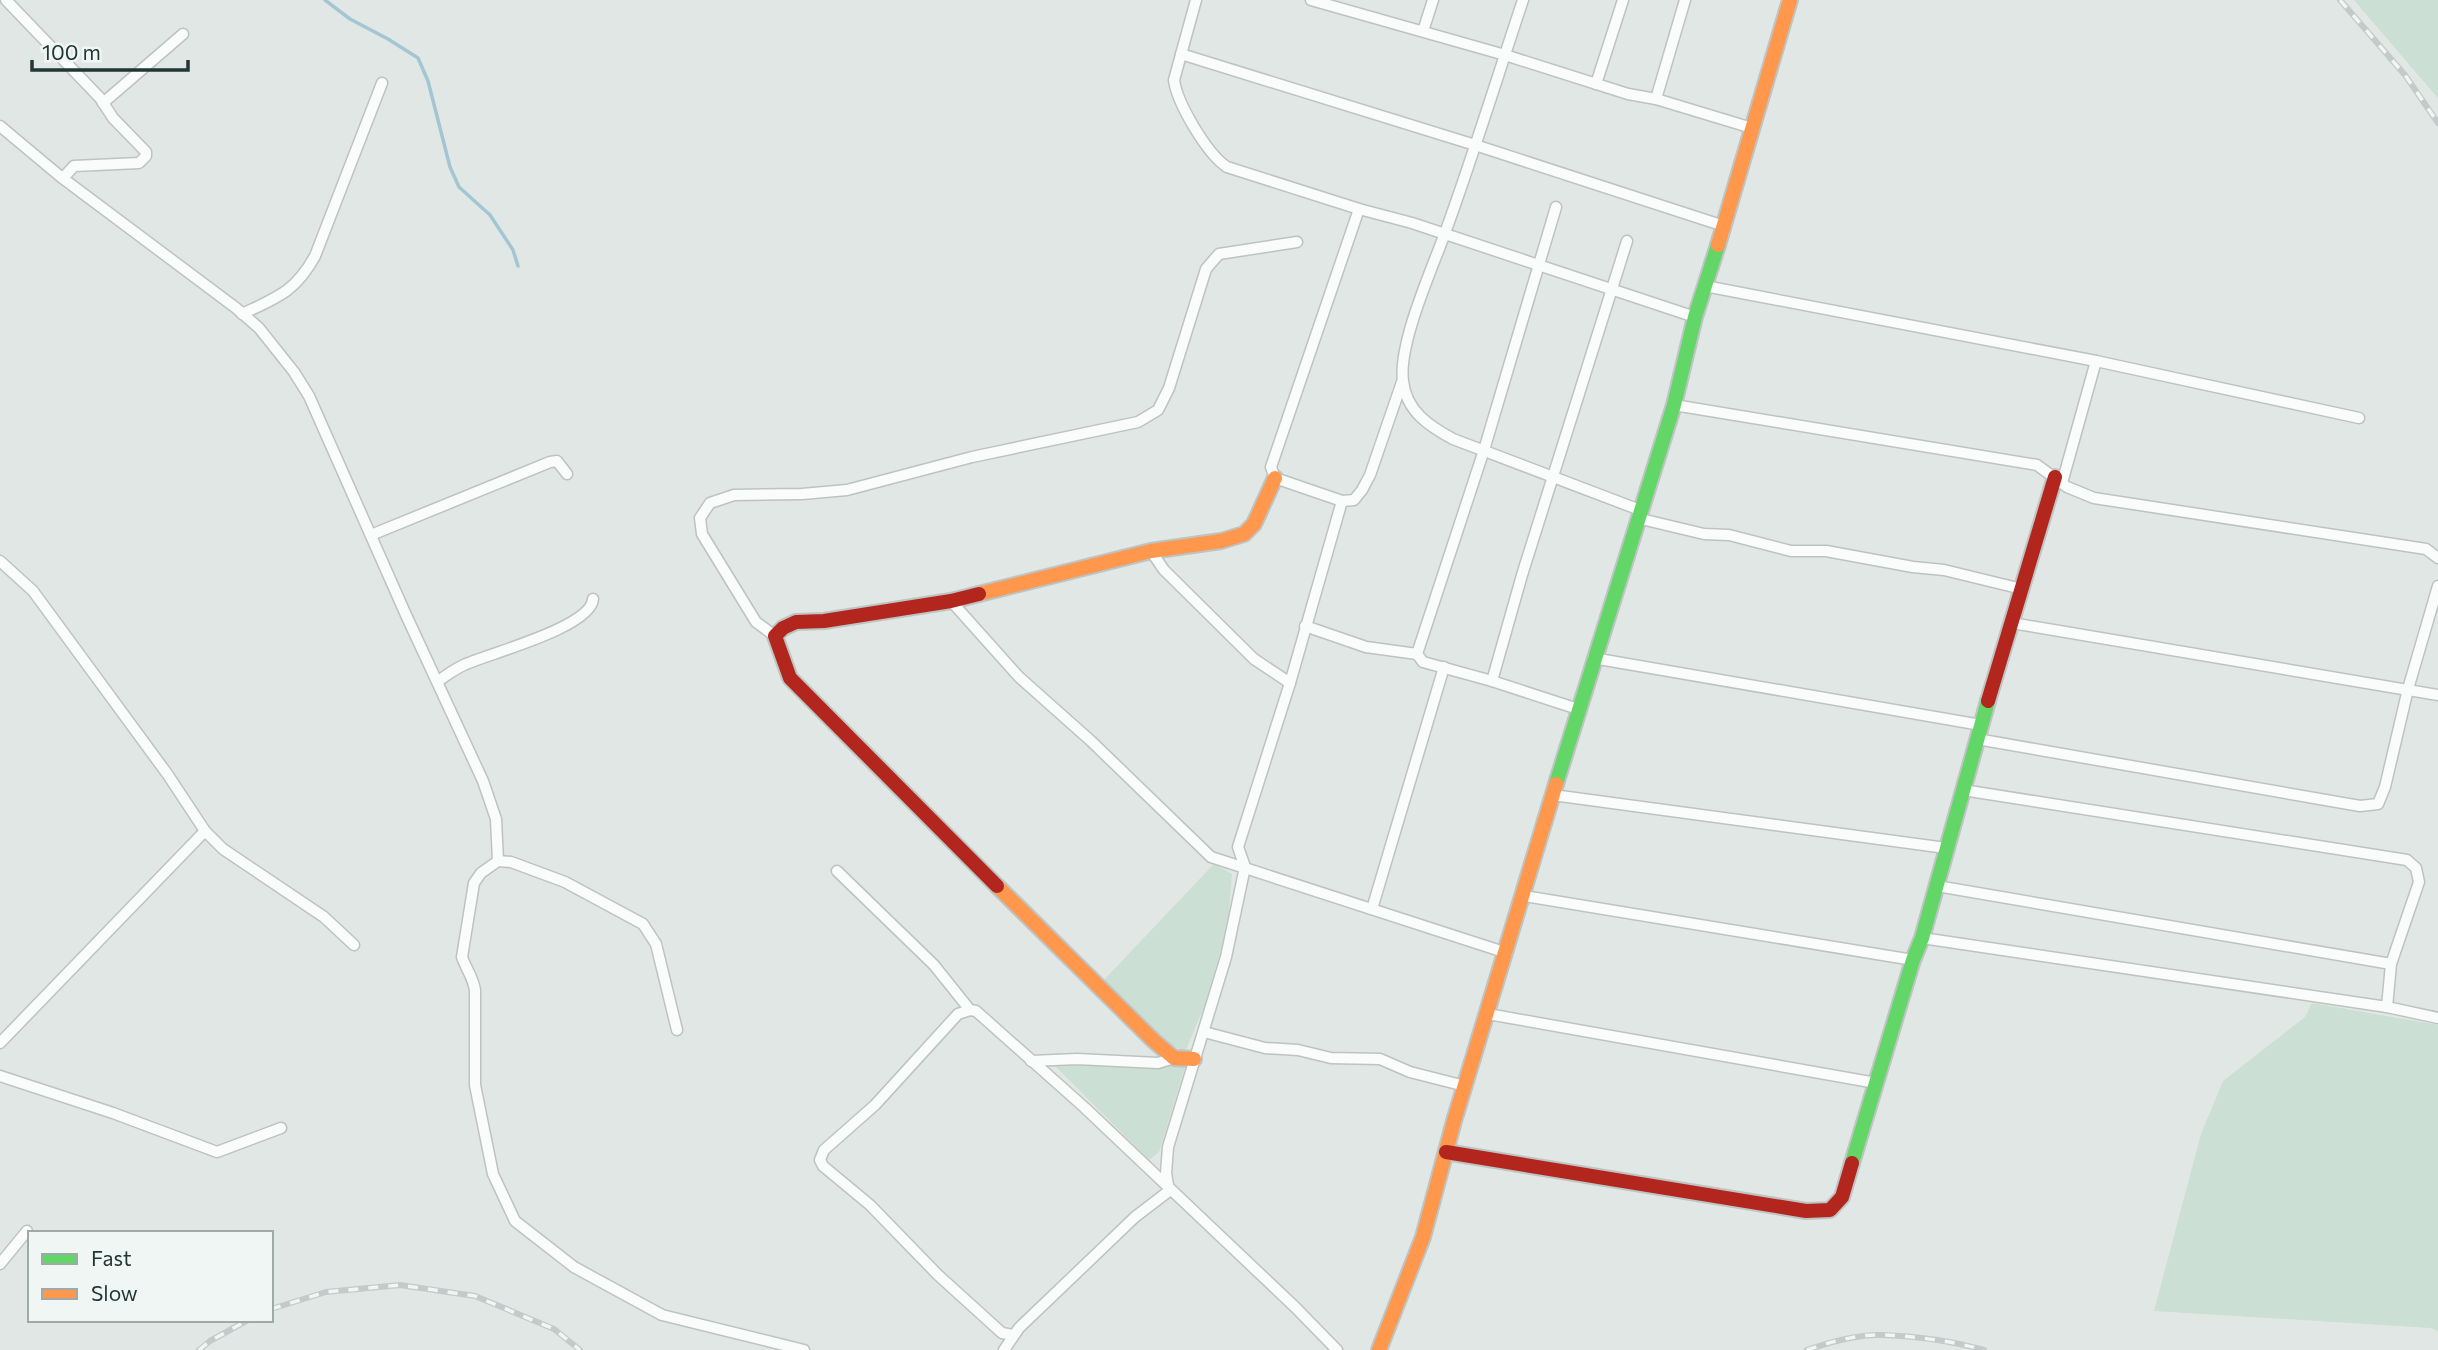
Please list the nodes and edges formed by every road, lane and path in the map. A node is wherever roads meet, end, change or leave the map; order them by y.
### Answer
1 (6, 0) edge
2 (1196, 0) edge
3 (1311, 0) edge
4 (1433, 0) edge
5 (1523, 0) edge
6 (1623, 0) edge
7 (1685, 0) edge
8 (1790, 0) edge
9 (1423, 31) junction
10 (183, 34) dead end
11 (1181, 54) junction
12 (1505, 55) junction
13 (382, 83) dead end
14 (1596, 84) junction
15 (1656, 99) junction
16 (103, 103) junction
17 (0, 126) edge
18 (1752, 128) junction
19 (1475, 145) junction
20 (63, 178) junction
21 (1556, 207) dead end
22 (1359, 209) junction
23 (1724, 226) junction
24 (1445, 234) junction
25 (1297, 242) dead end
26 (1627, 242) dead end
27 (1538, 267) junction
28 (1705, 286) junction
29 (1612, 290) junction
30 (242, 314) junction
31 (1695, 317) junction
32 (2096, 361) junction
33 (1402, 382) junction
34 (1674, 405) junction
35 (2359, 418) dead end
36 (1484, 450) junction
37 (566, 474) dead end
38 (1553, 477) junction
39 (1275, 478) junction
40 (2059, 480) junction
41 (1342, 502) junction
42 (1638, 514) junction
43 (371, 535) junction
44 (1150, 551) junction
45 (2438, 558) edge
46 (0, 561) edge
47 (2438, 586) edge
48 (2022, 589) junction
49 (593, 599) dead end
50 (951, 601) junction
51 (2012, 623) junction
52 (1306, 626) junction
53 (775, 636) junction
54 (1417, 654) junction
55 (1593, 658) junction
56 (1444, 667) junction
57 (438, 681) junction
58 (1492, 681) junction
59 (1290, 683) junction
60 (2407, 689) junction
61 (2438, 695) edge
62 (1577, 709) junction
63 (1979, 732) junction
64 (1963, 790) junction
65 (1553, 795) junction
66 (205, 831) junction
67 (1946, 848) junction
68 (498, 861) junction
69 (1245, 867) junction
70 (837, 871) dead end
71 (1937, 886) junction
72 (1524, 897) junction
73 (1372, 909) junction
74 (1922, 938) junction
75 (354, 945) dead end
76 (1507, 953) junction
77 (1913, 960) junction
78 (2391, 964) junction
79 (2387, 1007) junction
80 (970, 1010) junction
81 (1488, 1014) junction
82 (2438, 1018) edge
83 (677, 1030) dead end
84 (1204, 1032) junction
85 (0, 1043) edge
86 (1174, 1058) junction
87 (1194, 1059) junction
88 (1031, 1061) junction
89 (0, 1076) edge
90 (1876, 1083) junction
91 (1465, 1086) junction
92 (281, 1128) dead end
93 (1446, 1152) junction
94 (1169, 1191) junction
95 (27, 1230) dead end
96 (0, 1264) edge
97 (1013, 1335) junction
98 (804, 1350) edge
99 (1003, 1350) edge
100 (1337, 1350) edge
101 (1379, 1350) edge

1 - 16 street
2 - 11 street
3 - 9 street
4 - 9 street
5 - 12 street
6 - 14 street
7 - 15 street
8 - 18 street
9 - 12 street
10 - 16 street
11 - 19 street
11 - 22 street
12 - 14 street
12 - 19 street
13 - 30 street
14 - 15 street
15 - 18 street
16 - 20 street
17 - 20 street
18 - 23 street
19 - 23 street
19 - 24 street
20 - 30 street
21 - 27 street
22 - 24 street
22 - 39 street
23 - 28 street
24 - 27 street
24 - 33 street
25 - 53 street
26 - 29 street
27 - 29 street
27 - 36 street
28 - 31 street
28 - 32 street
29 - 31 street
29 - 38 street
30 - 43 street
31 - 34 street
32 - 35 street
32 - 40 street
33 - 36 street
33 - 41 street
34 - 40 street
34 - 42 street
36 - 38 street
36 - 54 street
37 - 43 street
38 - 42 street
38 - 58 street
39 - 41 street
39 - 44 street
40 - 45 street
40 - 48 street
41 - 52 street
42 - 48 street
42 - 55 street
43 - 57 street
44 - 50 street
44 - 59 street
46 - 66 street
47 - 60 street
48 - 51 street
49 - 57 street
50 - 53 street
50 - 69 street
51 - 60 street
51 - 63 street
52 - 54 street
52 - 59 street
53 - 86 street
54 - 56 street
55 - 62 street
55 - 63 street
56 - 58 street
56 - 73 street
57 - 68 street
58 - 62 street
59 - 69 street
60 - 61 street
60 - 63 street
62 - 65 street
63 - 64 street
64 - 67 street
64 - 78 street
65 - 67 street
65 - 72 street
66 - 75 street
66 - 85 street
67 - 71 street
68 - 83 street
68 - 98 street
69 - 73 street
69 - 84 street
70 - 80 street
71 - 74 street
71 - 78 street
72 - 76 street
72 - 77 street
73 - 76 street
74 - 77 street
74 - 79 street
76 - 81 street
77 - 90 street
78 - 79 street
79 - 82 street
80 - 88 street
80 - 97 street
81 - 90 street
81 - 91 street
84 - 87 street
84 - 91 street
86 - 87 street
86 - 88 street
87 - 94 street
88 - 94 street
89 - 92 street
90 - 93 street
91 - 93 street
93 - 101 street
94 - 97 street
94 - 100 street
95 - 96 street
97 - 99 street

